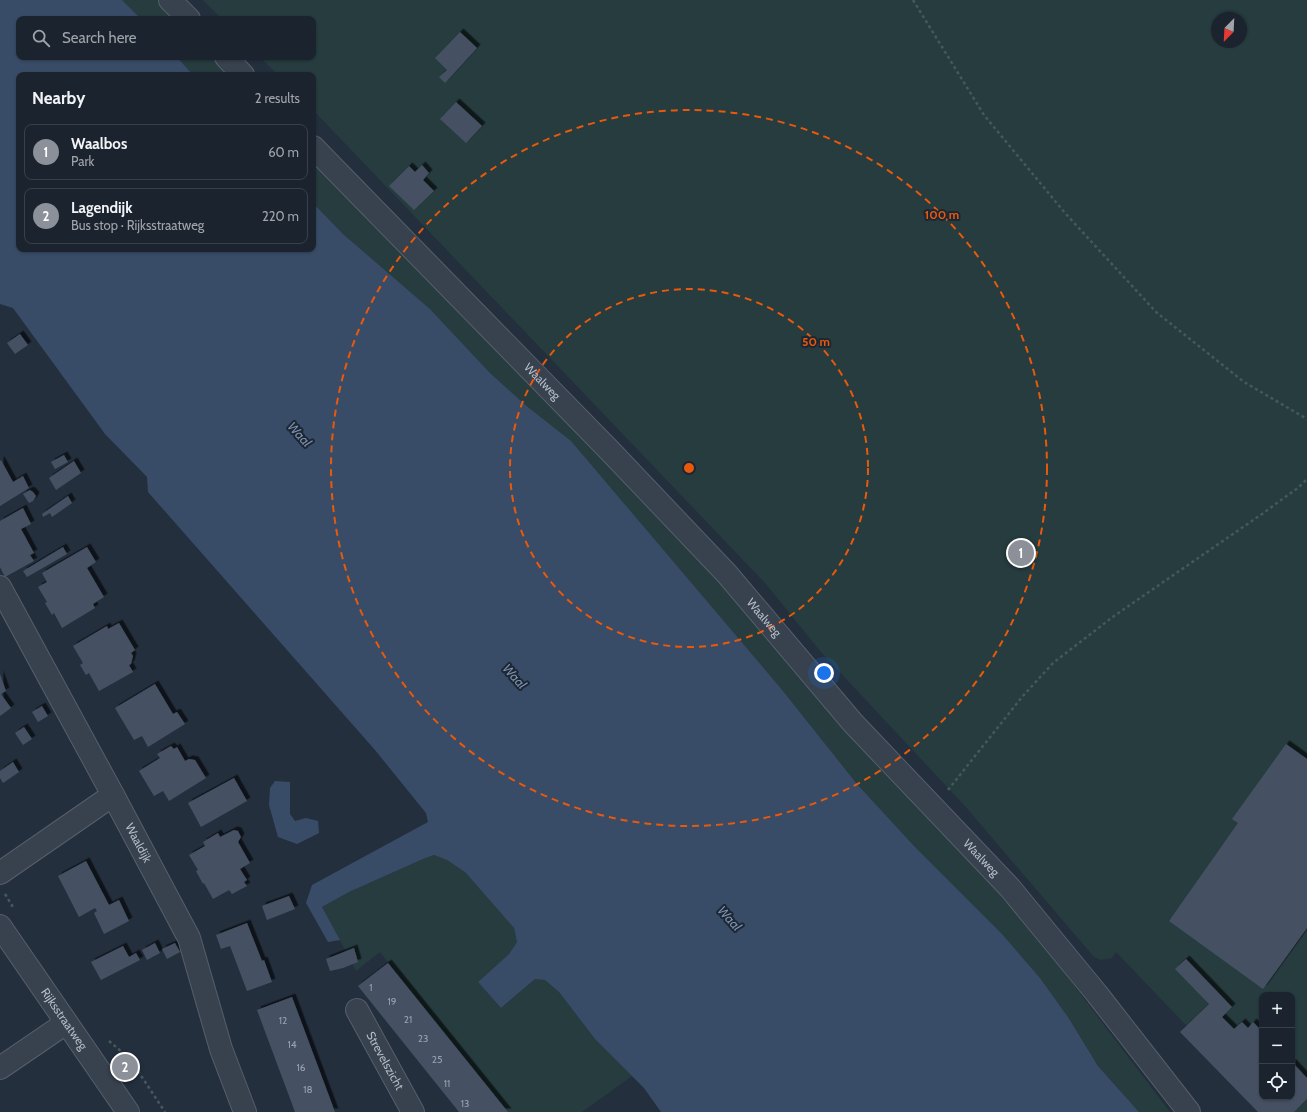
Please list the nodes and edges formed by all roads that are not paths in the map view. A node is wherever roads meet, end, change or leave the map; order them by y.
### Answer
1 (170, 0) edge
2 (185, 16) edge
3 (229, 60) edge
4 (240, 72) edge
5 (316, 150) edge
6 (0, 587) edge
7 (113, 795) junction
8 (0, 873) edge
9 (0, 926) edge
10 (357, 1010) dead end
11 (66, 1023) junction
12 (0, 1068) edge
13 (128, 1112) edge
14 (245, 1112) edge
15 (413, 1112) edge
16 (1189, 1112) edge

1 - 2 street
3 - 4 street
5 - 16 street, Waalweg
6 - 7 street, Waaldijk
7 - 8 street
7 - 14 street, Waaldijk
9 - 11 street, Rijksstraatweg
10 - 15 street, Strevelszicht
11 - 12 street
11 - 13 street, Rijksstraatweg

